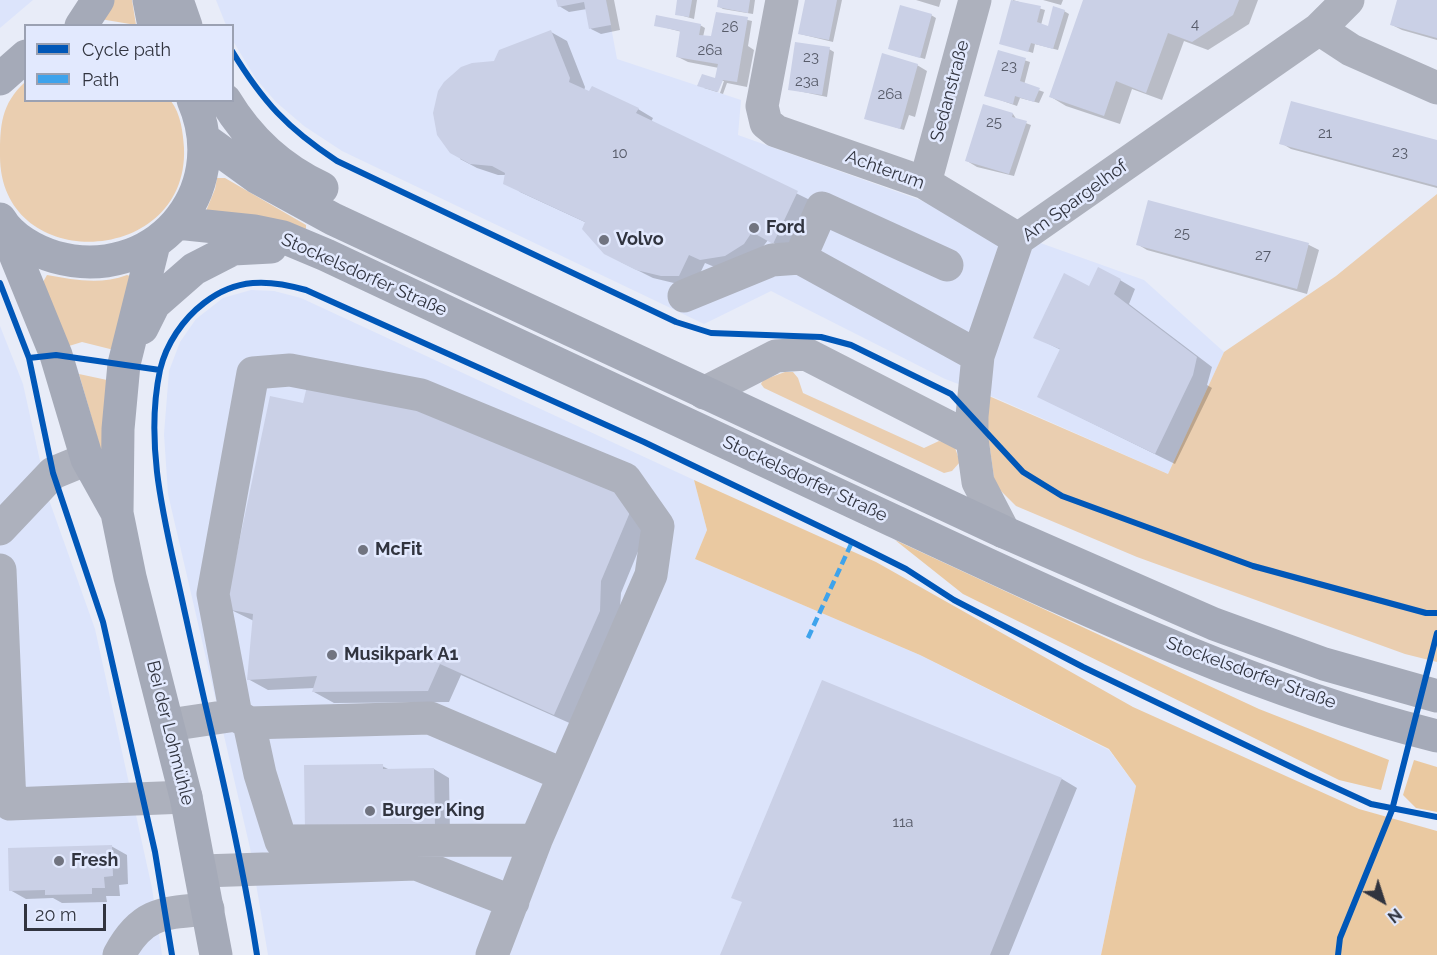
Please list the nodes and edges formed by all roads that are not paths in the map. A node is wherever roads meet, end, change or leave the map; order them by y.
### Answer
1 (98, 0) edge
2 (149, 0) edge
3 (177, 0) edge
4 (782, 0) edge
5 (975, 0) edge
6 (1348, 0) edge
7 (82, 24) edge
8 (154, 24) edge
9 (185, 24) edge
10 (1319, 29) junction
11 (24, 57) edge
12 (0, 79) edge
13 (1437, 88) edge
14 (194, 102) edge
15 (226, 102) edge
16 (204, 139) junction
17 (925, 183) junction
18 (1, 221) edge
19 (166, 233) junction
20 (1018, 239) junction
21 (326, 255) junction
22 (800, 258) junction
23 (947, 265) dead end
24 (475, 285) junction
25 (684, 296) dead end
26 (977, 361) junction
27 (124, 364) junction
28 (704, 393) junction
29 (972, 439) junction
30 (87, 459) junction
31 (117, 513) junction
32 (0, 529) edge
33 (1004, 532) junction
34 (0, 570) edge
35 (1437, 696) edge
36 (243, 719) junction
37 (169, 725) junction
38 (1437, 736) edge
39 (564, 776) junction
40 (186, 797) junction
41 (5, 807) edge
42 (536, 840) junction
43 (202, 871) junction
44 (513, 902) junction
45 (208, 909) junction
46 (119, 955) edge
47 (216, 955) edge
48 (492, 955) edge

1 - 7 main road
2 - 8 main road
3 - 9 main road
4 - 17 street, Achterum
5 - 17 street, Sedanstraße
6 - 10 street, Am Spargelhof
10 - 13 street
10 - 20 street, Am Spargelhof
11 - 12 main road
14 - 16 main road, Bei der Lohmühle
15 - 24 main road
16 - 19 main road, Bei der Lohmühle
16 - 24 main road, Stockelsdorfer Straße
17 - 20 street, Achterum
18 - 19 main road
18 - 30 main road, Bei der Lohmühle
19 - 21 main road, Stockelsdorfer Straße
19 - 27 main road, Bei der Lohmühle
20 - 26 street, Am Spargelhof
21 - 27 main road
21 - 38 main road, Stockelsdorfer Straße
22 - 23 street
22 - 25 street
22 - 26 street
24 - 28 main road, Stockelsdorfer Straße
26 - 29 street, Am Spargelhof
27 - 31 main road, Bei der Lohmühle
28 - 29 street
28 - 33 main road, Stockelsdorfer Straße
29 - 33 street, Am Spargelhof
30 - 31 main road, Bei der Lohmühle
30 - 32 street
31 - 37 main road, Bei der Lohmühle
33 - 35 main road, Stockelsdorfer Straße
34 - 41 street
36 - 37 street
36 - 39 street
36 - 39 street
36 - 42 street
37 - 40 main road, Bei der Lohmühle
39 - 42 street
40 - 41 street
40 - 43 main road, Bei der Lohmühle
42 - 44 street
43 - 44 street
43 - 45 main road, Bei der Lohmühle
44 - 48 street
45 - 46 street
45 - 47 main road, Bei der Lohmühle

